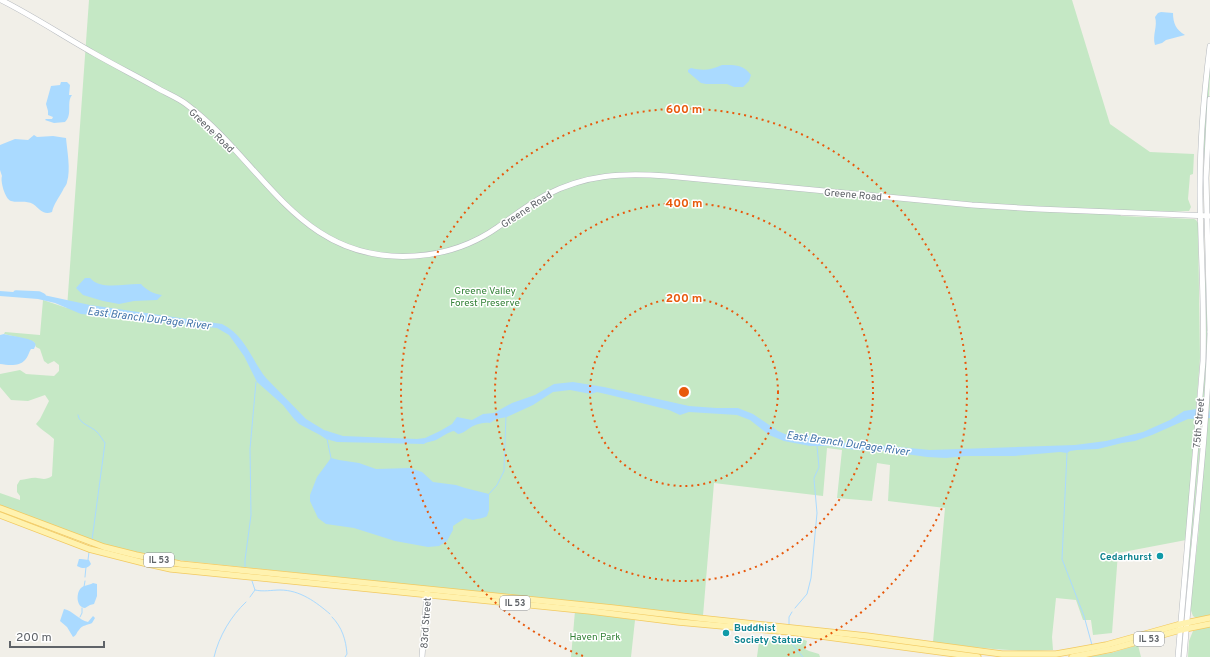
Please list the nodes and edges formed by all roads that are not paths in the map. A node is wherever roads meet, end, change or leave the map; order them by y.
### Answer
1 (1, 0) edge
2 (1210, 46) edge
3 (1210, 99) edge
4 (1206, 216) edge
5 (1210, 332) edge
6 (1202, 423) junction
7 (0, 508) edge
8 (0, 515) edge
9 (427, 591) junction
10 (1210, 618) edge
11 (1210, 624) edge
12 (1183, 626) junction
13 (422, 657) edge
14 (978, 657) edge
15 (1072, 657) edge
16 (1178, 657) edge
17 (1184, 657) edge

1 - 4 street, Greene Road
2 - 4 street, 75th Street
3 - 4 street, 75th Street
4 - 5 street, 75th Street
4 - 6 street, 75th Street
5 - 6 street, 75th Street
6 - 12 street, 75th Street
7 - 9 main road, IL 53
8 - 9 main road, IL 53
9 - 12 main road, IL 53
9 - 13 street, 83rd Street
9 - 14 main road, IL 53
10 - 12 main road, IL 53
11 - 12 main road, IL 53
12 - 15 main road, IL 53
12 - 16 street, 75th Street
12 - 17 street, 75th Street

